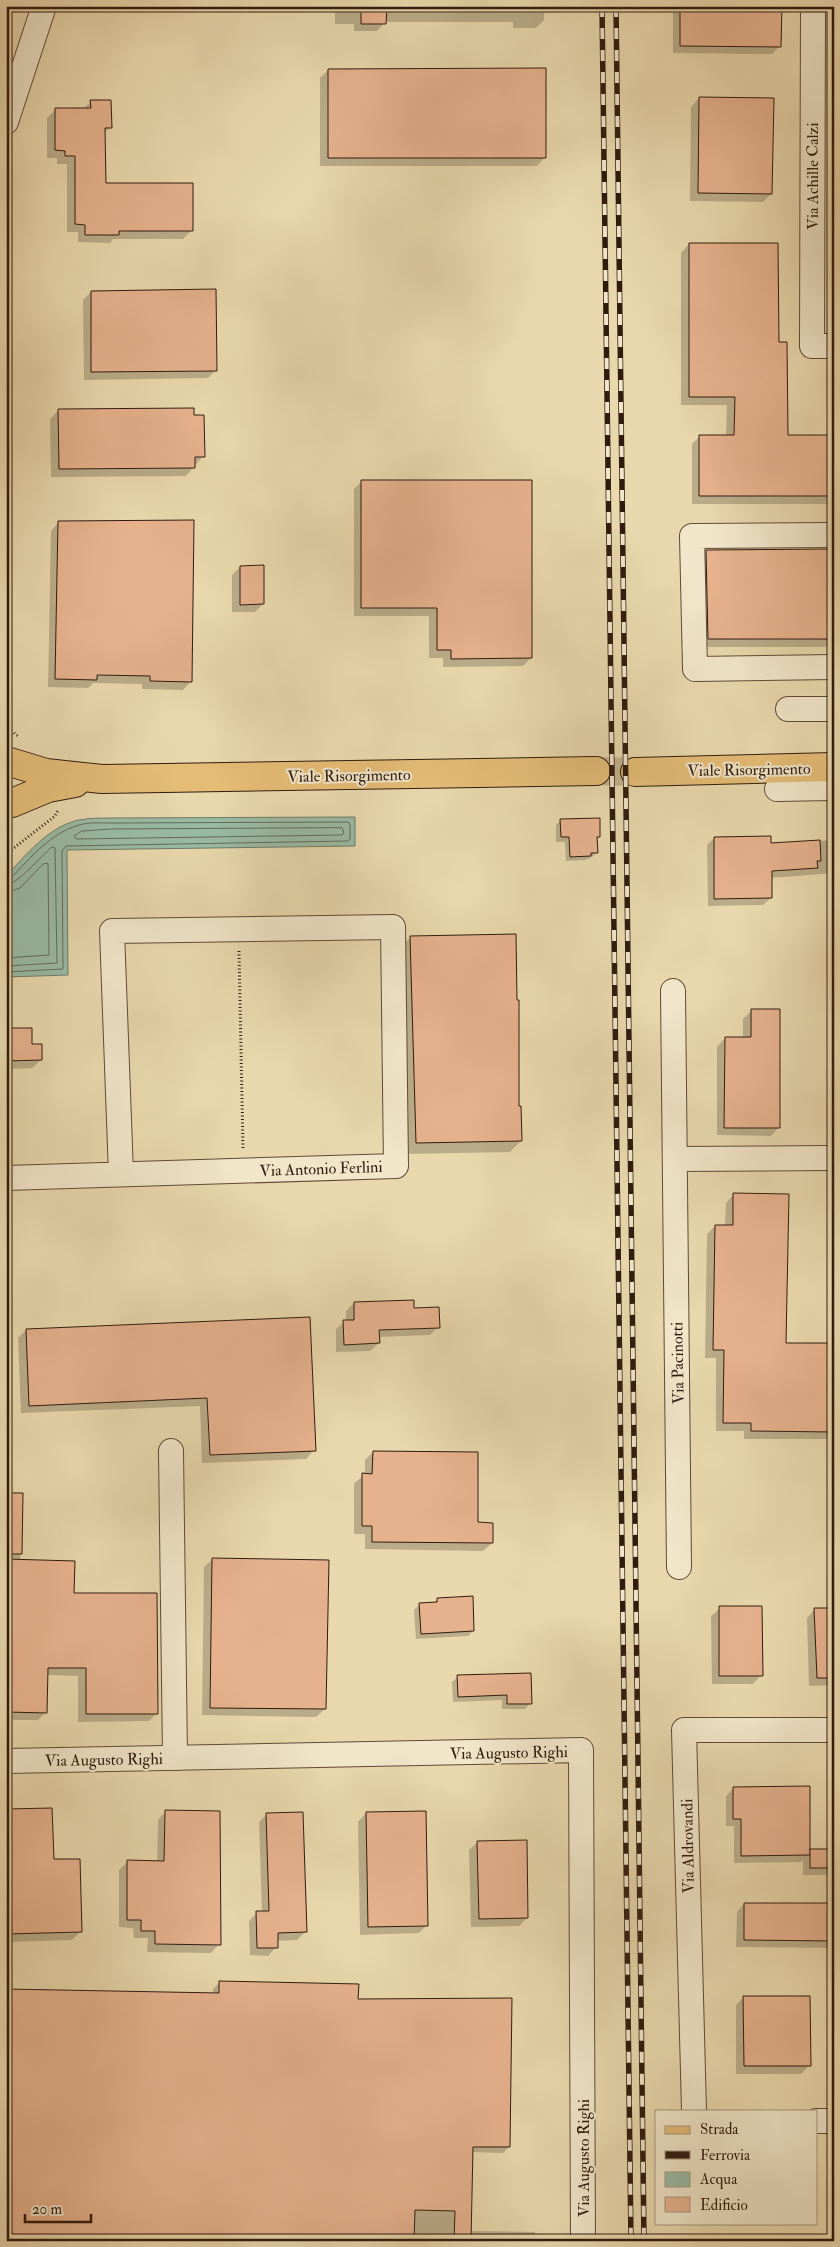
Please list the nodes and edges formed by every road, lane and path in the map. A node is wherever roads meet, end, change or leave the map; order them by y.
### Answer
1 (44, 6) edge
2 (812, 6) edge
3 (6, 122) edge
4 (823, 346) edge
5 (834, 535) edge
6 (834, 667) edge
7 (788, 709) dead end
8 (834, 709) edge
9 (8, 759) edge
10 (834, 767) edge
11 (596, 771) tunnel mouth
12 (635, 772) tunnel mouth
13 (102, 779) junction
14 (834, 788) edge
15 (777, 789) dead end
16 (9, 807) edge
17 (239, 929) junction
18 (673, 991) dead end
19 (834, 1158) edge
20 (675, 1159) junction
21 (243, 1171) junction
22 (121, 1174) junction
23 (6, 1178) edge
24 (172, 1451) dead end
25 (679, 1567) dead end
26 (834, 1730) edge
27 (175, 1758) junction
28 (6, 1761) edge
29 (694, 2110) edge
30 (834, 2121) edge
31 (818, 2122) edge
32 (583, 2241) edge

1 - 3 street
2 - 4 street, Via Achille Calzi
5 - 6 street
7 - 8 street
9 - 13 main road, Viale Risorgimento
9 - 16 main road, Viale Risorgimento
10 - 12 main road, Viale Risorgimento
11 - 13 main road, Viale Risorgimento
13 - 16 main road, Viale Risorgimento
14 - 15 street
17 - 21 path
17 - 21 street, Via Antonio Ferlini
17 - 22 street
18 - 20 street, Via Pacinotti
19 - 20 street
20 - 25 street, Via Pacinotti
21 - 22 street, Via Antonio Ferlini
22 - 23 street, Via Antonio Ferlini
24 - 27 street
26 - 29 street, Via Aldrovandi
27 - 28 street, Via Augusto Righi
27 - 32 street, Via Augusto Righi
30 - 31 street

